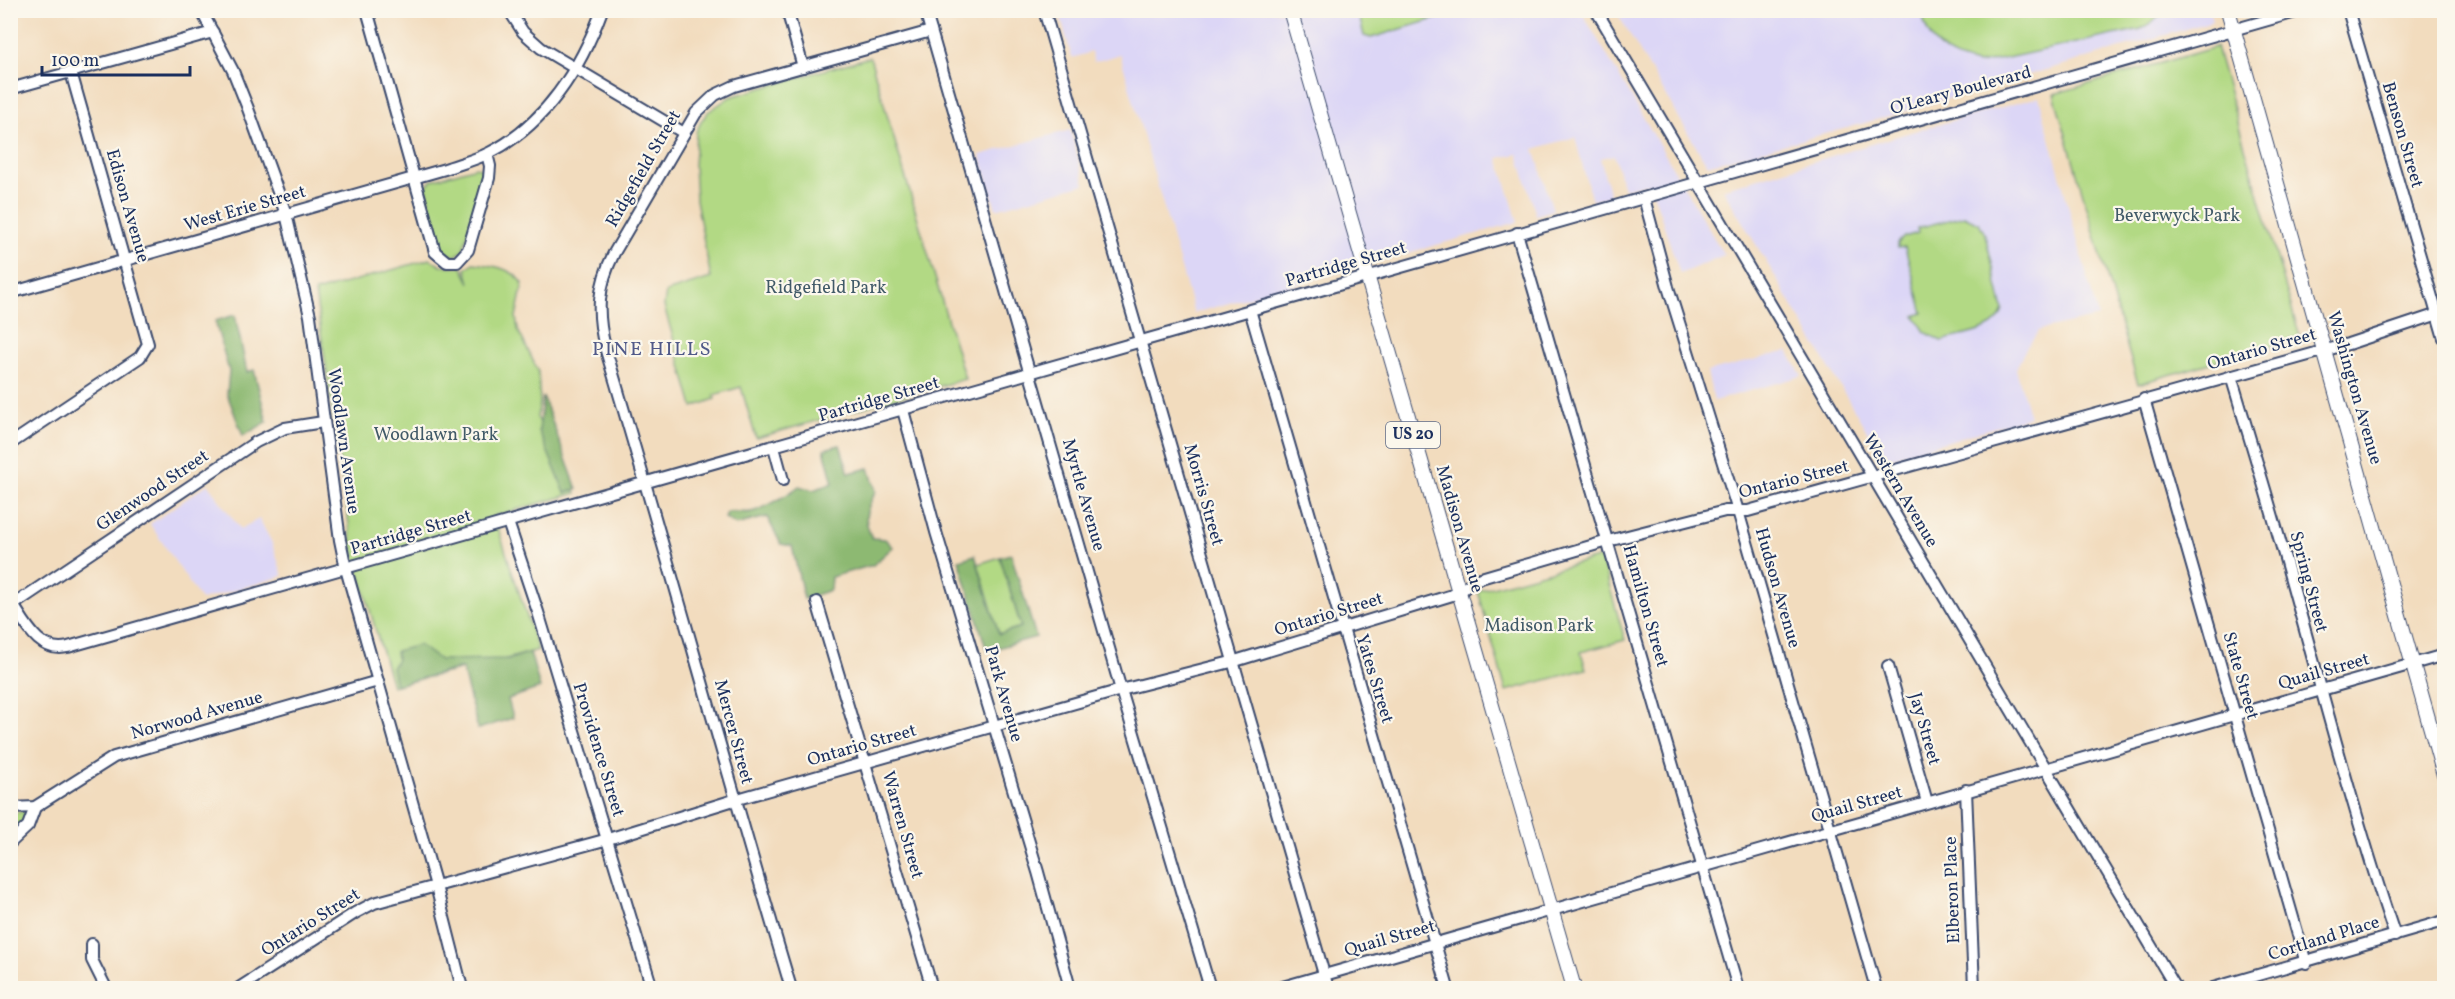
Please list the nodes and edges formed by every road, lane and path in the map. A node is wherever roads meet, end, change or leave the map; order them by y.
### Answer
1 (201, 10) edge
2 (367, 10) edge
3 (509, 10) edge
4 (602, 10) edge
5 (787, 10) edge
6 (926, 10) edge
7 (1044, 10) edge
8 (1290, 10) edge
9 (1596, 10) edge
10 (2228, 10) edge
11 (2303, 10) edge
12 (2348, 10) edge
13 (2234, 30) junction
14 (932, 31) junction
15 (213, 32) junction
16 (803, 67) junction
17 (575, 69) junction
18 (71, 72) junction
19 (10, 89) edge
20 (684, 133) junction
21 (487, 154) junction
22 (415, 176) junction
23 (1698, 184) junction
24 (1644, 198) junction
25 (286, 214) junction
26 (1517, 233) junction
27 (125, 261) junction
28 (1367, 276) junction
29 (10, 292) edge
30 (1250, 310) junction
31 (2441, 313) edge
32 (2445, 338) edge
33 (1141, 342) junction
34 (2324, 349) junction
35 (1032, 374) junction
36 (2231, 376) junction
37 (2144, 399) junction
38 (903, 410) junction
39 (323, 422) junction
40 (10, 444) edge
41 (774, 447) junction
42 (1872, 477) junction
43 (783, 480) dead end
44 (646, 483) junction
45 (1738, 511) junction
46 (508, 522) junction
47 (1608, 541) junction
48 (346, 569) junction
49 (1459, 593) junction
50 (817, 602) dead end
51 (12, 604) edge
52 (1342, 629) junction
53 (2445, 654) edge
54 (1235, 661) junction
55 (2414, 663) junction
56 (1888, 666) dead end
57 (378, 681) junction
58 (2320, 689) junction
59 (1121, 690) junction
60 (2234, 715) junction
61 (995, 726) junction
62 (866, 762) junction
63 (2045, 768) junction
64 (2445, 775) edge
65 (1966, 790) junction
66 (734, 800) junction
67 (1927, 802) junction
68 (35, 807) junction
69 (10, 808) edge
70 (1830, 830) junction
71 (608, 839) junction
72 (10, 843) edge
73 (1703, 865) junction
74 (436, 886) junction
75 (1551, 909) junction
76 (2445, 921) edge
77 (2395, 936) junction
78 (92, 944) dead end
79 (1436, 944) junction
80 (2306, 963) junction
81 (1324, 975) junction
82 (106, 988) edge
83 (241, 988) edge
84 (462, 988) edge
85 (652, 988) edge
86 (791, 988) edge
87 (932, 988) edge
88 (1070, 988) edge
89 (1210, 988) edge
90 (1278, 988) edge
91 (1328, 988) edge
92 (1448, 988) edge
93 (1574, 988) edge
94 (1738, 988) edge
95 (1876, 988) edge
96 (1974, 988) edge
97 (2176, 988) edge
98 (2213, 988) edge

1 - 15 street, Woodlawn Avenue
2 - 22 street
3 - 17 street
4 - 17 street, West Erie Street
5 - 16 street
6 - 14 street, Myrtle Avenue
7 - 33 street, Morris Street
8 - 28 main road, Madison Avenue / US 20
9 - 23 street, Western Avenue
10 - 13 main road, Washington Avenue
11 - 13 street
12 - 31 street, Benson Street
13 - 23 street, O'Leary Boulevard
13 - 34 main road, Washington Avenue
14 - 16 street, Ridgefield Street
14 - 35 street, Myrtle Avenue
15 - 18 street
15 - 25 street, Woodlawn Avenue
16 - 20 street, Ridgefield Street
17 - 20 street
17 - 21 street, West Erie Street
18 - 19 street
18 - 27 street, Edison Avenue
20 - 44 street, Ridgefield Street
21 - 22 street, West Erie Street
21 - 22 street
22 - 25 street, West Erie Street
23 - 24 street, Partridge Street
23 - 42 street, Western Avenue
24 - 26 street, Partridge Street
24 - 45 street, Hudson Avenue
25 - 27 street, West Erie Street
25 - 39 street, Woodlawn Avenue
26 - 28 street, Partridge Street
26 - 47 street, Hamilton Street
27 - 29 street, West Erie Street
27 - 40 street, Edison Avenue
28 - 30 street, Partridge Street
28 - 49 main road, Madison Avenue / US 20
30 - 33 street, Partridge Street
30 - 52 street, Yates Street
31 - 32 street, Benson Street
31 - 34 street, Ontario Street
33 - 35 street, Partridge Street
33 - 54 street, Morris Street
34 - 36 street, Ontario Street
34 - 55 main road, Washington Avenue
35 - 38 street, Partridge Street
35 - 59 street, Myrtle Avenue
36 - 37 street, Ontario Street
36 - 58 street, Spring Street
37 - 42 street, Ontario Street
37 - 60 street, State Street
38 - 41 street, Partridge Street
38 - 61 street, Park Avenue
39 - 48 street, Woodlawn Avenue
39 - 51 street, Glenwood Street
41 - 43 street
41 - 44 street, Partridge Street
42 - 45 street, Ontario Street
42 - 63 street, Western Avenue
44 - 46 street, Partridge Street
44 - 66 street, Mercer Street
45 - 47 street, Ontario Street
45 - 70 street, Hudson Avenue
46 - 48 street, Partridge Street
46 - 71 street, Providence Street
47 - 49 street, Ontario Street
47 - 73 street, Hamilton Street
48 - 51 street, Partridge Street
48 - 57 street, Woodlawn Avenue
49 - 52 street, Ontario Street
49 - 75 main road, Madison Avenue / US 20
50 - 62 street, Warren Street
52 - 54 street, Ontario Street
52 - 79 street, Yates Street
53 - 55 street, Quail Street
54 - 59 street, Ontario Street
54 - 81 street, Morris Street
55 - 58 street, Quail Street
55 - 64 main road, Washington Avenue
56 - 67 street, Jay Street
57 - 68 street, Norwood Avenue
57 - 74 street, Woodlawn Avenue
58 - 60 street, Quail Street
58 - 77 street, Spring Street
59 - 61 street, Ontario Street
59 - 89 street, Myrtle Avenue
60 - 63 street, Quail Street
60 - 80 street, State Street
61 - 62 street, Ontario Street
61 - 88 street, Park Avenue
62 - 66 street, Ontario Street
62 - 87 street, Warren Street
63 - 65 street, Quail Street
63 - 97 street, Western Avenue
65 - 67 street, Quail Street
65 - 96 street, Elberon Place
66 - 71 street, Ontario Street
66 - 86 street, Mercer Street
67 - 70 street, Quail Street
68 - 69 street
68 - 72 street, Norwood Avenue
70 - 73 street, Quail Street
70 - 95 street, Hudson Avenue
71 - 74 street, Ontario Street
71 - 85 street, Providence Street
73 - 75 street, Quail Street
73 - 94 street, Hamilton Street
74 - 83 street, Ontario Street
74 - 84 street, Woodlawn Avenue
75 - 79 street, Quail Street
75 - 93 main road, Madison Avenue / US 20
76 - 77 street, Cortland Place
77 - 80 street, Cortland Place
78 - 82 street
79 - 81 street, Quail Street
79 - 92 street, Yates Street
80 - 98 street, Cortland Place
81 - 90 street, Quail Street
81 - 91 street, Morris Street

